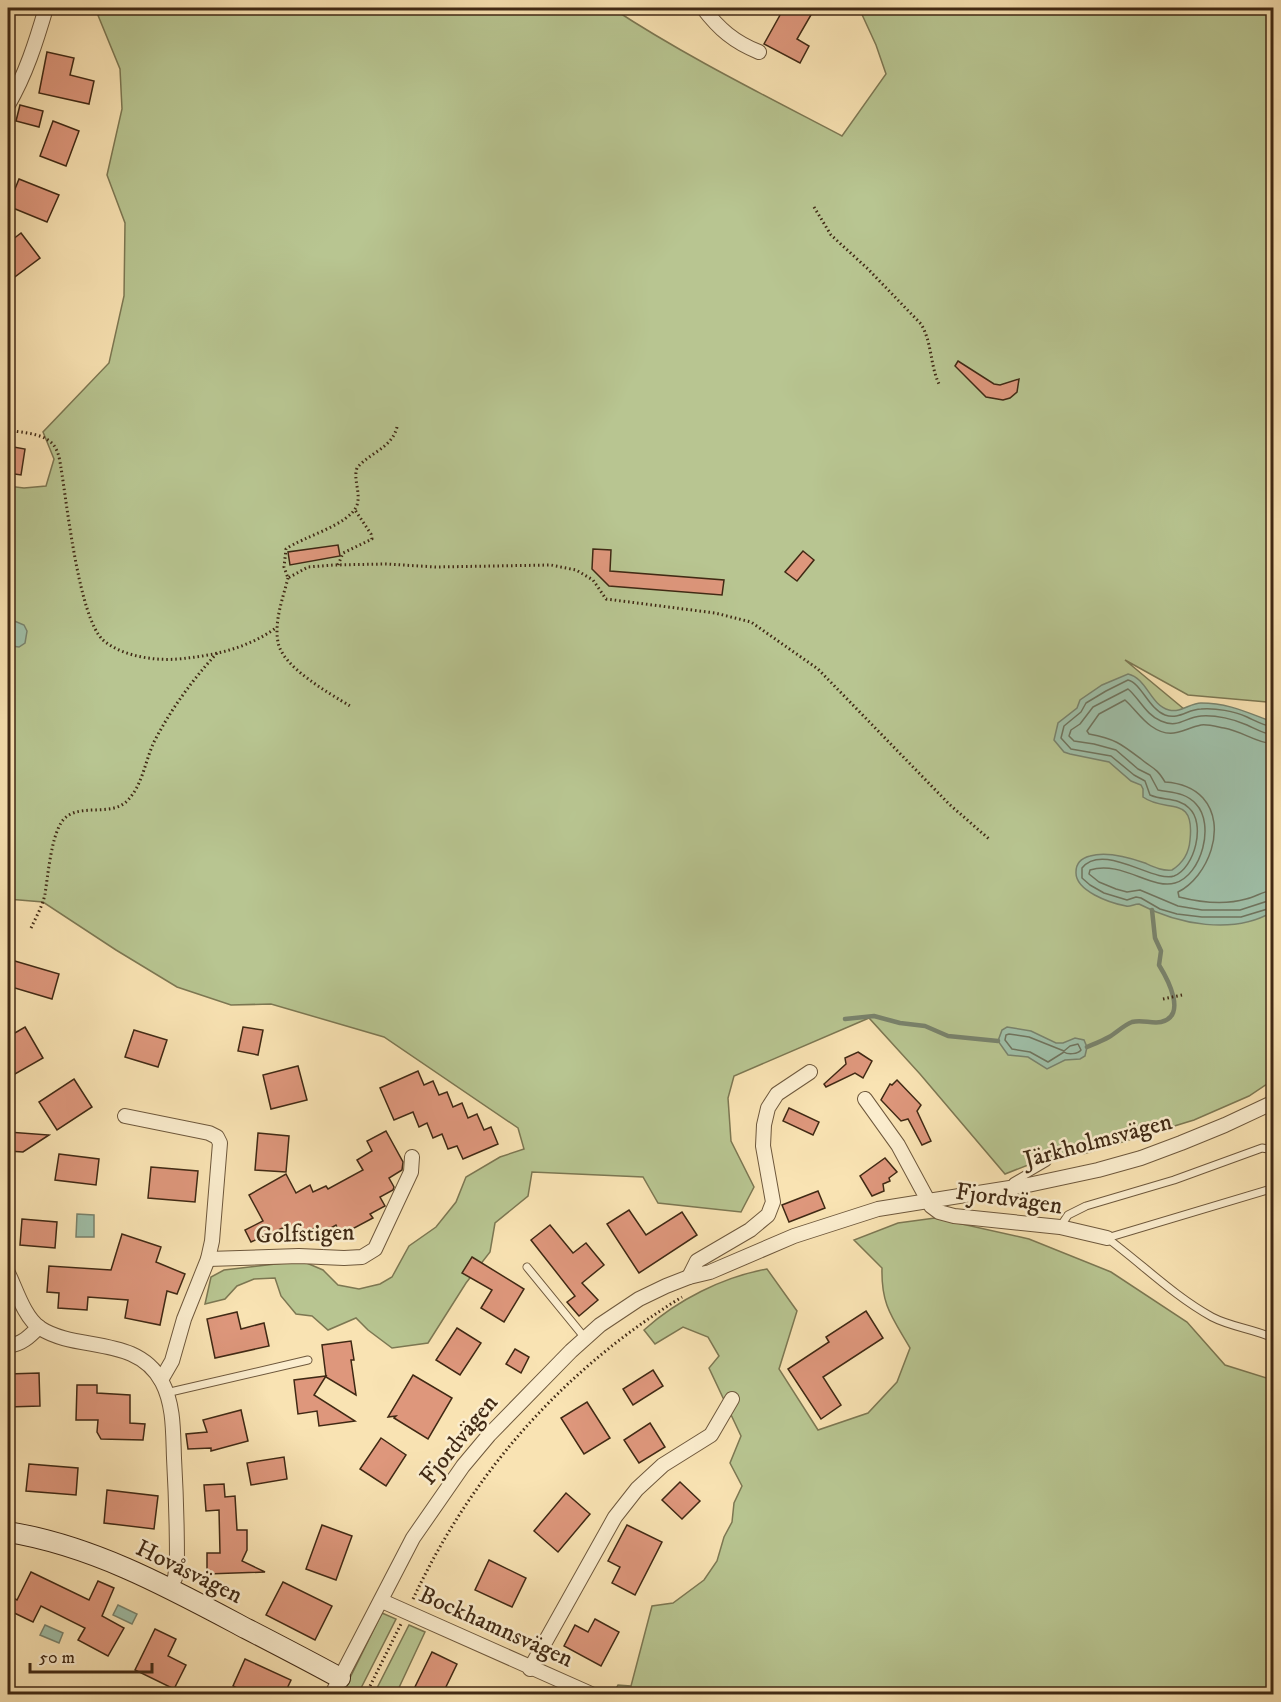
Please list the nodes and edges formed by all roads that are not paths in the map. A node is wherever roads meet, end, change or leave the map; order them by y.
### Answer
1 (46, 8) edge
2 (703, 8) edge
3 (759, 52) dead end
4 (13, 84) edge
5 (8, 105) edge
6 (810, 1072) dead end
7 (866, 1099) dead end
8 (1274, 1102) edge
9 (125, 1116) dead end
10 (1274, 1150) edge
11 (412, 1157) dead end
12 (1047, 1162) dead end
13 (1013, 1187) junction
14 (1274, 1188) edge
15 (928, 1201) junction
16 (1060, 1227) junction
17 (1107, 1238) junction
18 (208, 1259) junction
19 (527, 1267) dead end
20 (8, 1273) edge
21 (689, 1277) junction
22 (39, 1327) junction
23 (585, 1338) junction
24 (1273, 1338) edge
25 (8, 1346) edge
26 (308, 1360) dead end
27 (164, 1386) junction
28 (732, 1399) dead end
29 (8, 1532) edge
30 (170, 1587) junction
31 (382, 1601) junction
32 (530, 1669) junction
33 (336, 1686) edge
34 (591, 1695) edge

1 - 4 street
2 - 3 street
4 - 5 street
6 - 21 street, Fjordvägen
7 - 15 street
8 - 13 street, Järkholmsvägen
9 - 18 street
10 - 16 lane
11 - 18 street, Golfstigen
12 - 13 lane
13 - 15 street, Järkholmsvägen
14 - 17 lane
15 - 16 street, Fjordvägen
15 - 21 street, Fjordvägen
16 - 17 street, Fjordvägen
17 - 24 lane, Fjordvägen
18 - 27 street
19 - 23 lane
20 - 22 street
21 - 23 street, Fjordvägen
22 - 25 street
22 - 27 street
23 - 31 street, Fjordvägen
26 - 27 lane
27 - 30 street
28 - 32 street
29 - 30 street, Hovåsvägen
30 - 33 street, Hovåsvägen
31 - 32 street, Bockhamnsvägen
31 - 33 street, Fjordvägen
32 - 34 street, Bockhamnsvägen

